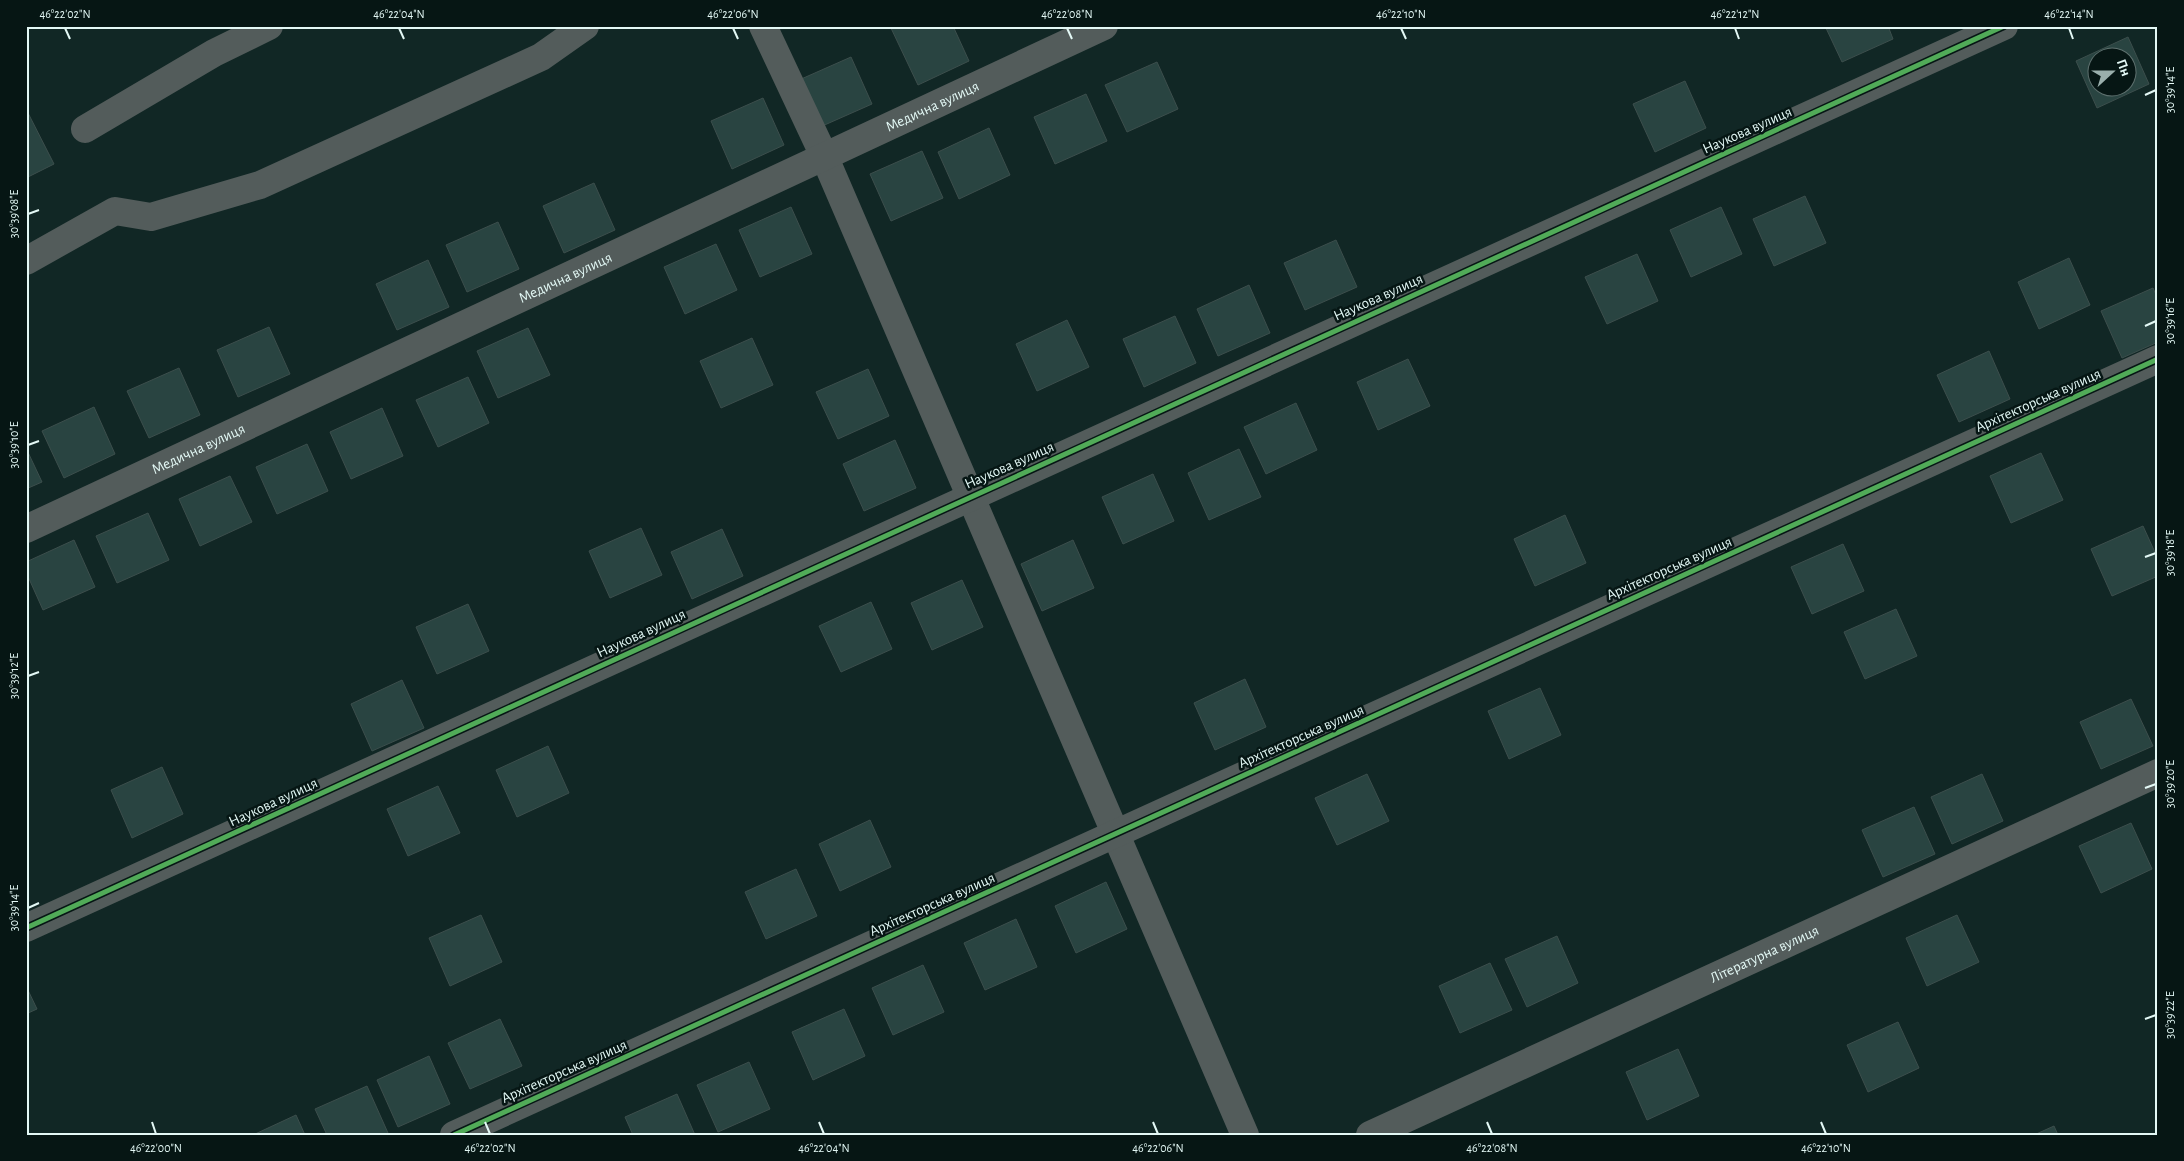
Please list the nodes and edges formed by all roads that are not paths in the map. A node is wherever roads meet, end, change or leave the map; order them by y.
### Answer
1 (269, 26) edge
2 (585, 26) edge
3 (763, 26) edge
4 (1104, 26) edge
5 (2004, 26) edge
6 (86, 128) dead end
7 (825, 158) junction
8 (26, 261) edge
9 (2158, 359) edge
10 (969, 497) junction
11 (26, 529) edge
12 (2158, 773) edge
13 (1115, 834) junction
14 (26, 928) edge
15 (454, 1135) edge
16 (1245, 1135) edge
17 (1370, 1135) edge

1 - 6 street
2 - 8 street
3 - 7 street
4 - 7 street, Медична вулиця
5 - 10 street, Наукова вулиця
7 - 10 street
7 - 11 street, Медична вулиця
9 - 13 street, Архітекторська вулиця
10 - 13 street
10 - 14 street, Наукова вулиця
12 - 17 street, Літературна вулиця
13 - 15 street, Архітекторська вулиця
13 - 16 street

